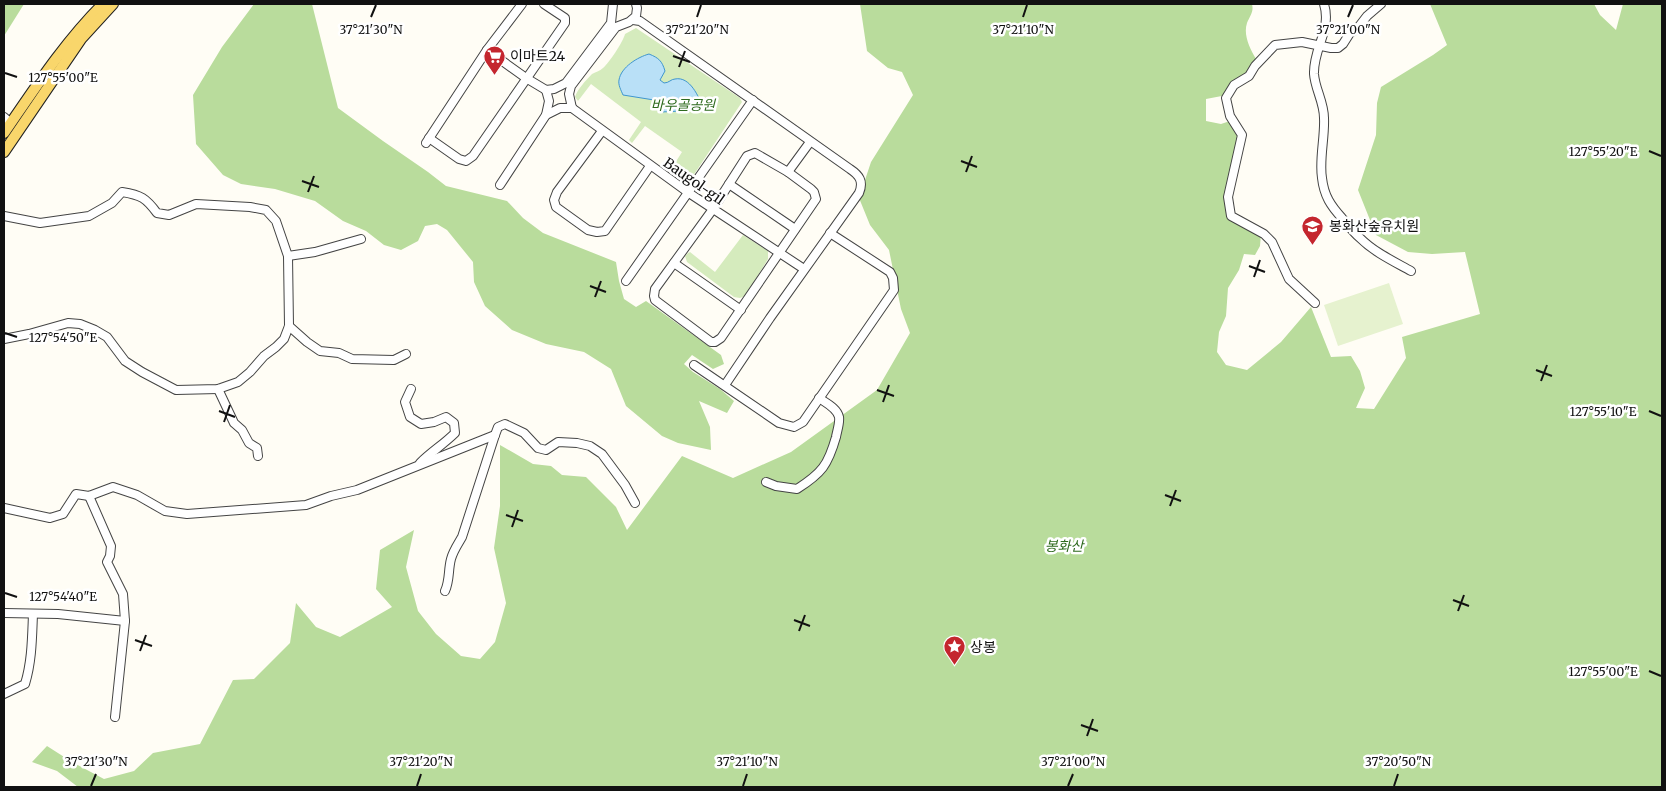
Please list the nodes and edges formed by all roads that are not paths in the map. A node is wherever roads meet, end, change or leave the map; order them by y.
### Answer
1 (103, 4) edge
2 (113, 4) edge
3 (522, 4) edge
4 (544, 4) edge
5 (1324, 4) edge
6 (1381, 4) edge
7 (612, 8) edge
8 (634, 16) edge
9 (1318, 46) junction
10 (487, 50) junction
11 (526, 78) junction
12 (551, 93) junction
13 (753, 100) junction
14 (570, 101) junction
15 (561, 108) junction
16 (546, 115) junction
17 (11, 123) edge
18 (602, 131) junction
19 (4, 133) edge
20 (810, 142) junction
21 (4, 152) edge
22 (650, 166) junction
23 (788, 172) junction
24 (729, 184) junction
25 (500, 185) dead end
26 (689, 193) junction
27 (713, 209) junction
28 (4, 216) edge
29 (795, 229) junction
30 (830, 233) junction
31 (362, 239) dead end
32 (780, 252) junction
33 (288, 256) junction
34 (674, 264) junction
35 (804, 269) junction
36 (1410, 271) dead end
37 (626, 280) dead end
38 (1315, 303) dead end
39 (741, 310) junction
40 (289, 326) junction
41 (4, 339) edge
42 (406, 354) dead end
43 (694, 365) dead end
44 (725, 385) junction
45 (411, 389) dead end
46 (218, 390) junction
47 (819, 398) junction
48 (495, 434) junction
49 (258, 456) dead end
50 (419, 465) junction
51 (766, 482) dead end
52 (89, 496) junction
53 (635, 503) dead end
54 (4, 508) edge
55 (445, 591) dead end
56 (4, 613) edge
57 (33, 614) junction
58 (125, 621) junction
59 (4, 694) edge
60 (115, 717) dead end

1 - 17 main road
2 - 17 main road
3 - 10 street
4 - 11 street
5 - 9 street
6 - 9 street
7 - 8 street
7 - 12 street
8 - 13 street
8 - 14 street
9 - 36 street
9 - 38 street
10 - 11 street
10 - 11 street
11 - 12 street
12 - 14 street, Baugol-gil
12 - 15 street
12 - 16 street
13 - 20 street
13 - 26 street
14 - 15 street
14 - 18 street, Baugol-gil
15 - 16 street
16 - 25 street
17 - 19 main road
17 - 21 main road
18 - 22 street, Baugol-gil
18 - 22 street
20 - 23 street
20 - 30 street
22 - 26 street, Baugol-gil
23 - 24 street
23 - 29 street
24 - 27 street
24 - 29 street
26 - 27 street, Baugol-gil
26 - 37 street
27 - 32 street, Baugol-gil
27 - 34 street
28 - 33 street
29 - 32 street
30 - 35 street
30 - 47 street
31 - 33 street
32 - 35 street, Baugol-gil
32 - 39 street
33 - 40 street
34 - 39 street
34 - 39 street
35 - 44 street
40 - 42 street
40 - 46 street
41 - 46 street
43 - 44 street
44 - 47 street
45 - 50 street
46 - 49 street
47 - 51 street
48 - 50 street
48 - 53 street
48 - 55 street
50 - 52 street
52 - 54 street
52 - 58 street
56 - 57 street
57 - 58 street
57 - 59 street
58 - 60 street

